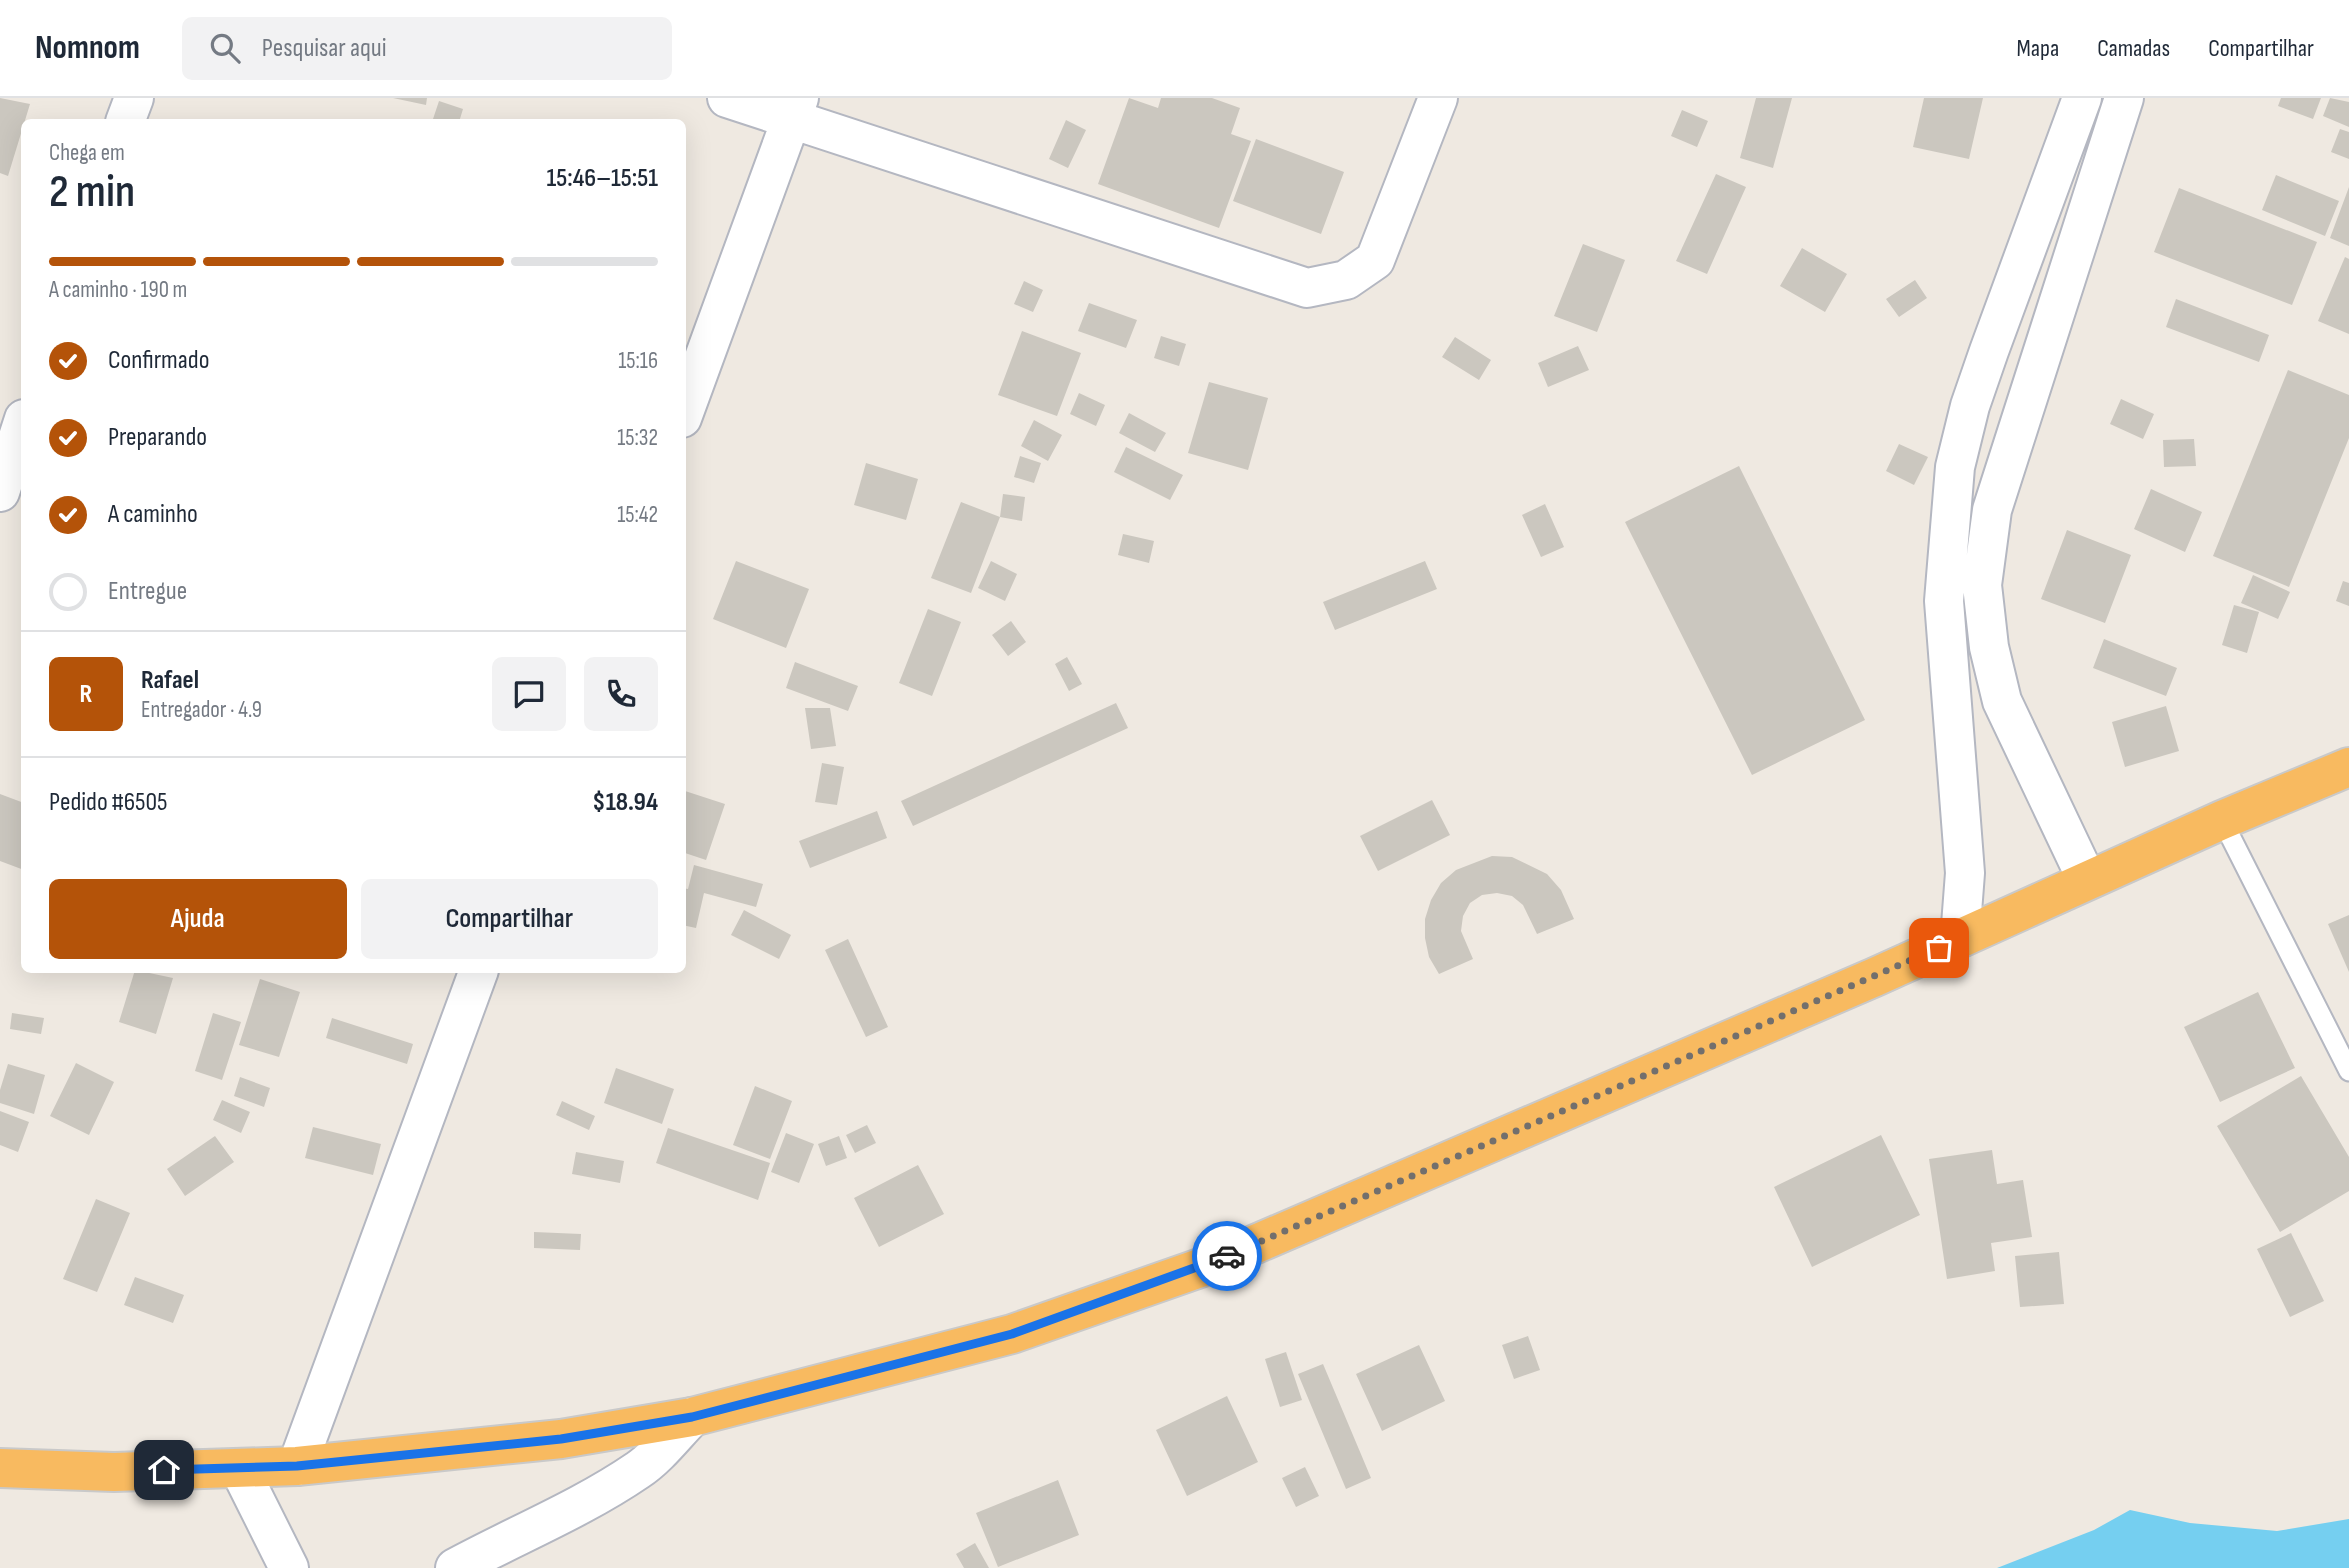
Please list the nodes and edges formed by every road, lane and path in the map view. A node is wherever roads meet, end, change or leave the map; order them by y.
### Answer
1 (134, 98) edge
2 (727, 98) edge
3 (1438, 98) edge
4 (2082, 98) edge
5 (2124, 98) edge
6 (796, 109) edge
7 (126, 119) edge
8 (686, 407) edge
9 (21, 428) edge
10 (0, 492) edge
11 (2349, 767) edge
12 (2222, 820) junction
13 (2075, 886) junction
14 (1973, 932) junction
15 (478, 973) edge
16 (2349, 1071) edge
17 (692, 1417) junction
18 (297, 1466) junction
19 (0, 1468) edge
20 (239, 1468) junction
21 (289, 1568) edge
22 (455, 1568) edge

1 - 7 street
2 - 6 street
3 - 6 street
4 - 14 street
5 - 13 street
6 - 8 street
9 - 10 street
11 - 12 highway
12 - 13 highway
12 - 16 lane
13 - 14 highway
14 - 17 highway
15 - 18 street
17 - 18 highway
17 - 22 street
18 - 20 highway
19 - 20 highway
20 - 21 street

